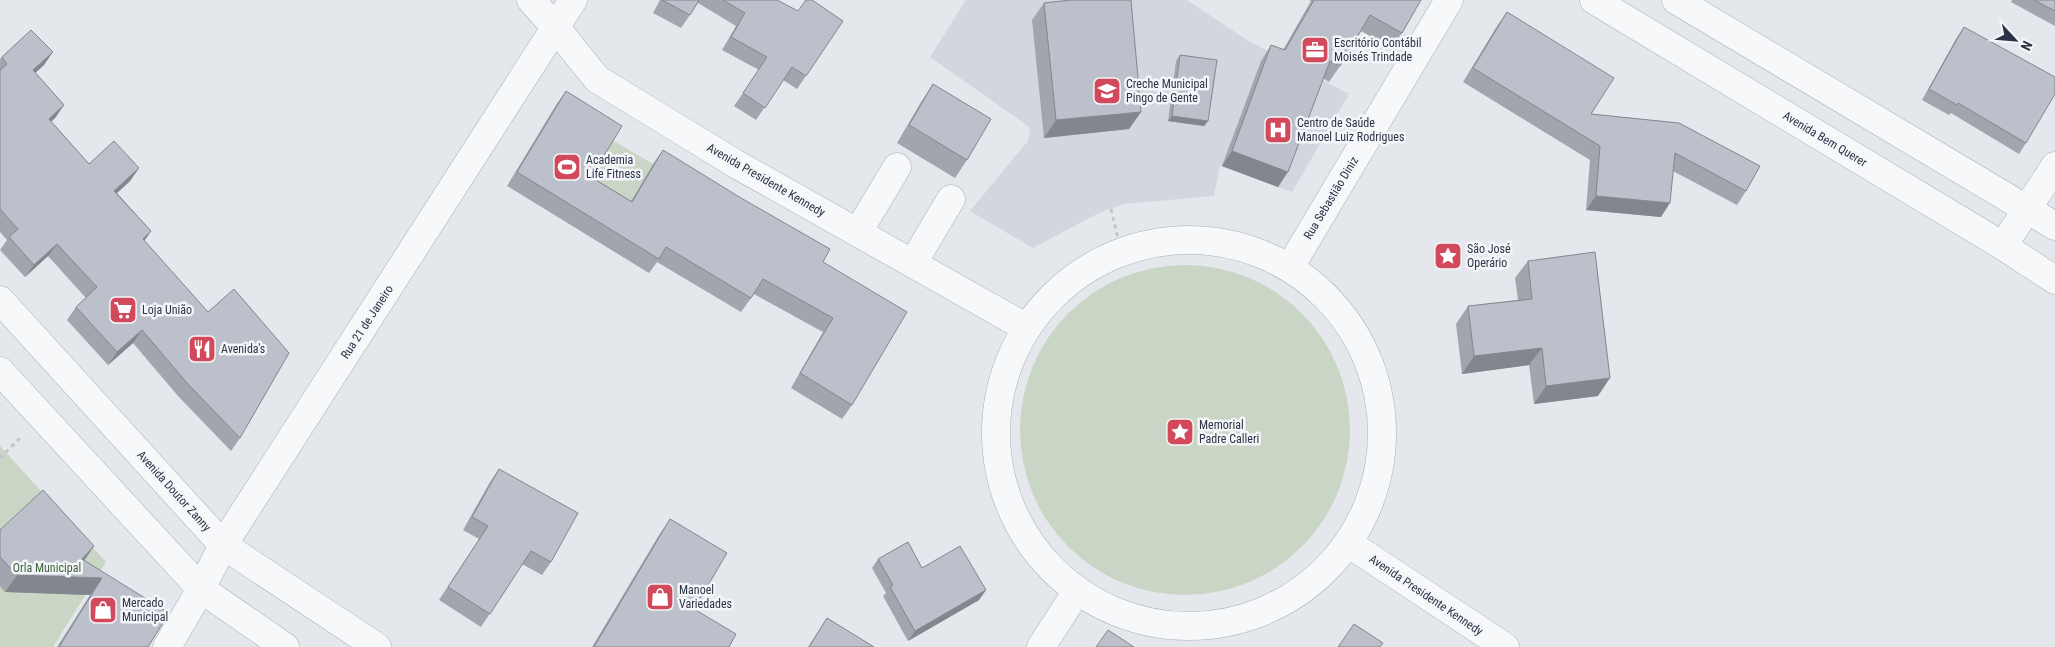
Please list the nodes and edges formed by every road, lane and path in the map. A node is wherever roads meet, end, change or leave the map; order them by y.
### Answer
1 (531, 0) edge
2 (573, 0) edge
3 (1449, 0) edge
4 (1594, 0) edge
5 (1676, 0) edge
6 (556, 28) junction
7 (2055, 166) edge
8 (897, 167) dead end
9 (951, 199) dead end
10 (2028, 208) junction
11 (1111, 209) dead end
12 (2055, 226) edge
13 (858, 232) junction
14 (2003, 246) junction
15 (1121, 252) junction
16 (913, 263) junction
17 (1290, 267) junction
18 (2055, 280) edge
19 (0, 300) edge
20 (1027, 328) junction
21 (0, 371) edge
22 (1348, 542) junction
23 (223, 545) junction
24 (201, 589) junction
25 (1077, 591) junction
26 (167, 647) edge
27 (285, 647) edge
28 (377, 647) edge
29 (1041, 647) edge
30 (1504, 647) edge

1 - 6 street, Avenida Presidente Kennedy
2 - 6 street, Rua 21 de Janeiro
3 - 17 street, Rua Sebastião Diniz
4 - 14 street, Avenida Bem Querer
5 - 10 street
6 - 13 street, Avenida Presidente Kennedy
6 - 23 street, Rua 21 de Janeiro
7 - 10 street
8 - 13 street
9 - 16 street
10 - 12 street
10 - 14 street
11 - 15 path
13 - 16 street, Avenida Presidente Kennedy
14 - 18 street, Avenida Bem Querer
15 - 17 street
15 - 20 street
16 - 20 street, Avenida Presidente Kennedy
17 - 22 street
19 - 23 street, Avenida Doutor Zanny
20 - 25 street
21 - 24 street
22 - 25 street
22 - 30 street, Avenida Presidente Kennedy
23 - 24 street, Rua 21 de Janeiro
23 - 28 street, Avenida Doutor Zanny
24 - 26 street, Rua 21 de Janeiro
24 - 27 street
25 - 29 street

